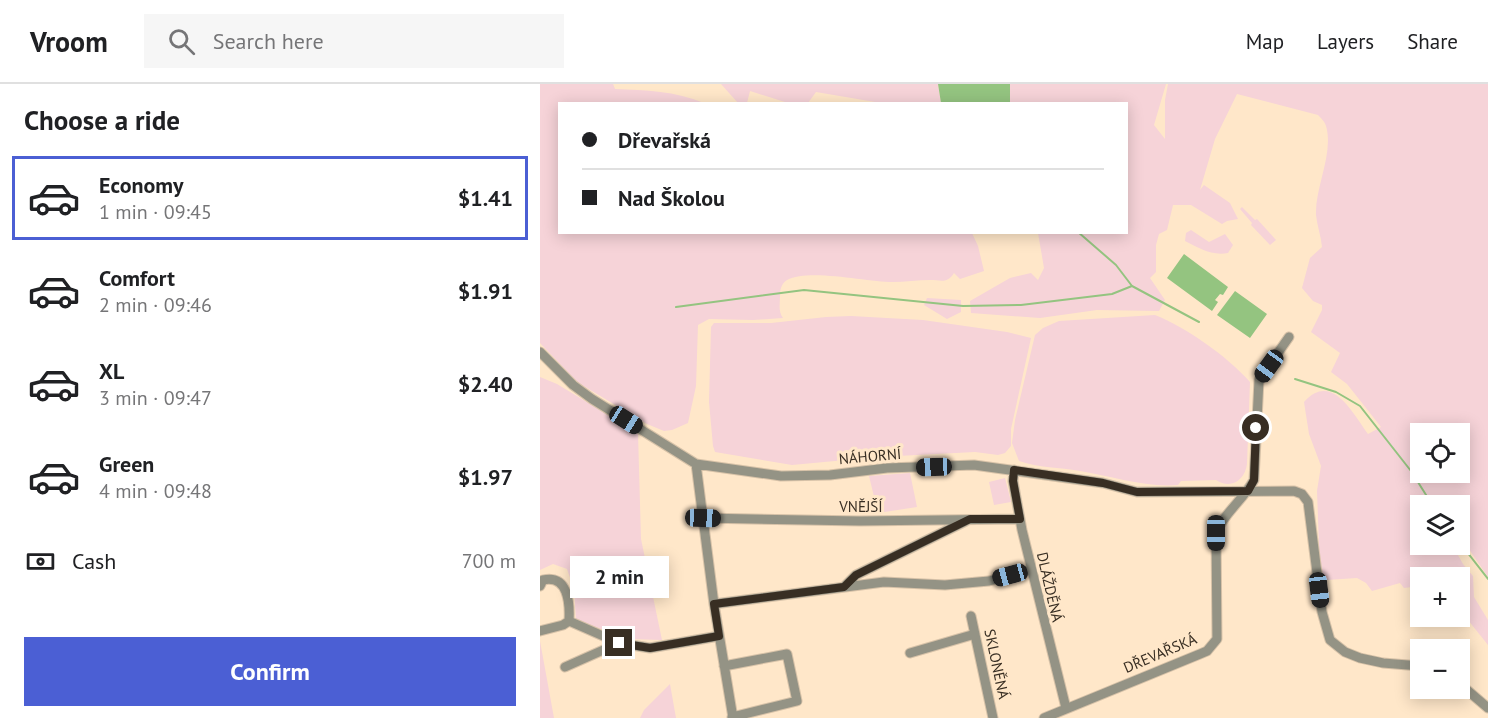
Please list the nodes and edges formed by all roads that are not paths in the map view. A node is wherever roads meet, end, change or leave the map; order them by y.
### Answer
1 (1289, 337) dead end
2 (540, 352) edge
3 (696, 464) junction
4 (1014, 470) junction
5 (1248, 491) junction
6 (703, 518) junction
7 (970, 519) junction
8 (1020, 519) junction
9 (1031, 570) junction
10 (540, 586) edge
11 (844, 587) junction
12 (714, 604) junction
13 (971, 616) dead end
14 (569, 621) junction
15 (540, 631) edge
16 (975, 634) junction
17 (719, 636) junction
18 (619, 643) junction
19 (910, 653) dead end
20 (1410, 665) edge
21 (724, 666) junction
22 (565, 667) dead end
23 (1470, 693) edge
24 (1066, 708) junction
25 (1488, 708) edge
26 (732, 717) edge
27 (993, 718) edge
28 (1044, 718) edge

1 - 5 street, DŘEVAŘSKÁ
2 - 3 street
3 - 4 street, NÁHORNÍ
3 - 6 street
4 - 5 street, NÁHORNÍ
4 - 8 street, DLÁŽDĚNÁ
5 - 20 street, NÁHORNÍ
5 - 24 street, DŘEVAŘSKÁ
6 - 7 street, VNĚJŠÍ
6 - 12 street
7 - 8 street, VNĚJŠÍ
7 - 11 street
8 - 9 street, DLÁŽDĚNÁ
9 - 11 street
9 - 24 street, DLÁŽDĚNÁ
10 - 14 street
11 - 12 street
12 - 17 street
13 - 16 street, SKLONĚNÁ
14 - 15 street
14 - 18 street
16 - 19 street
16 - 27 street, SKLONĚNÁ
17 - 18 street
17 - 21 street
18 - 22 street
21 - 26 street
21 - 26 street
23 - 25 street
24 - 28 street, DŘEVAŘSKÁ

